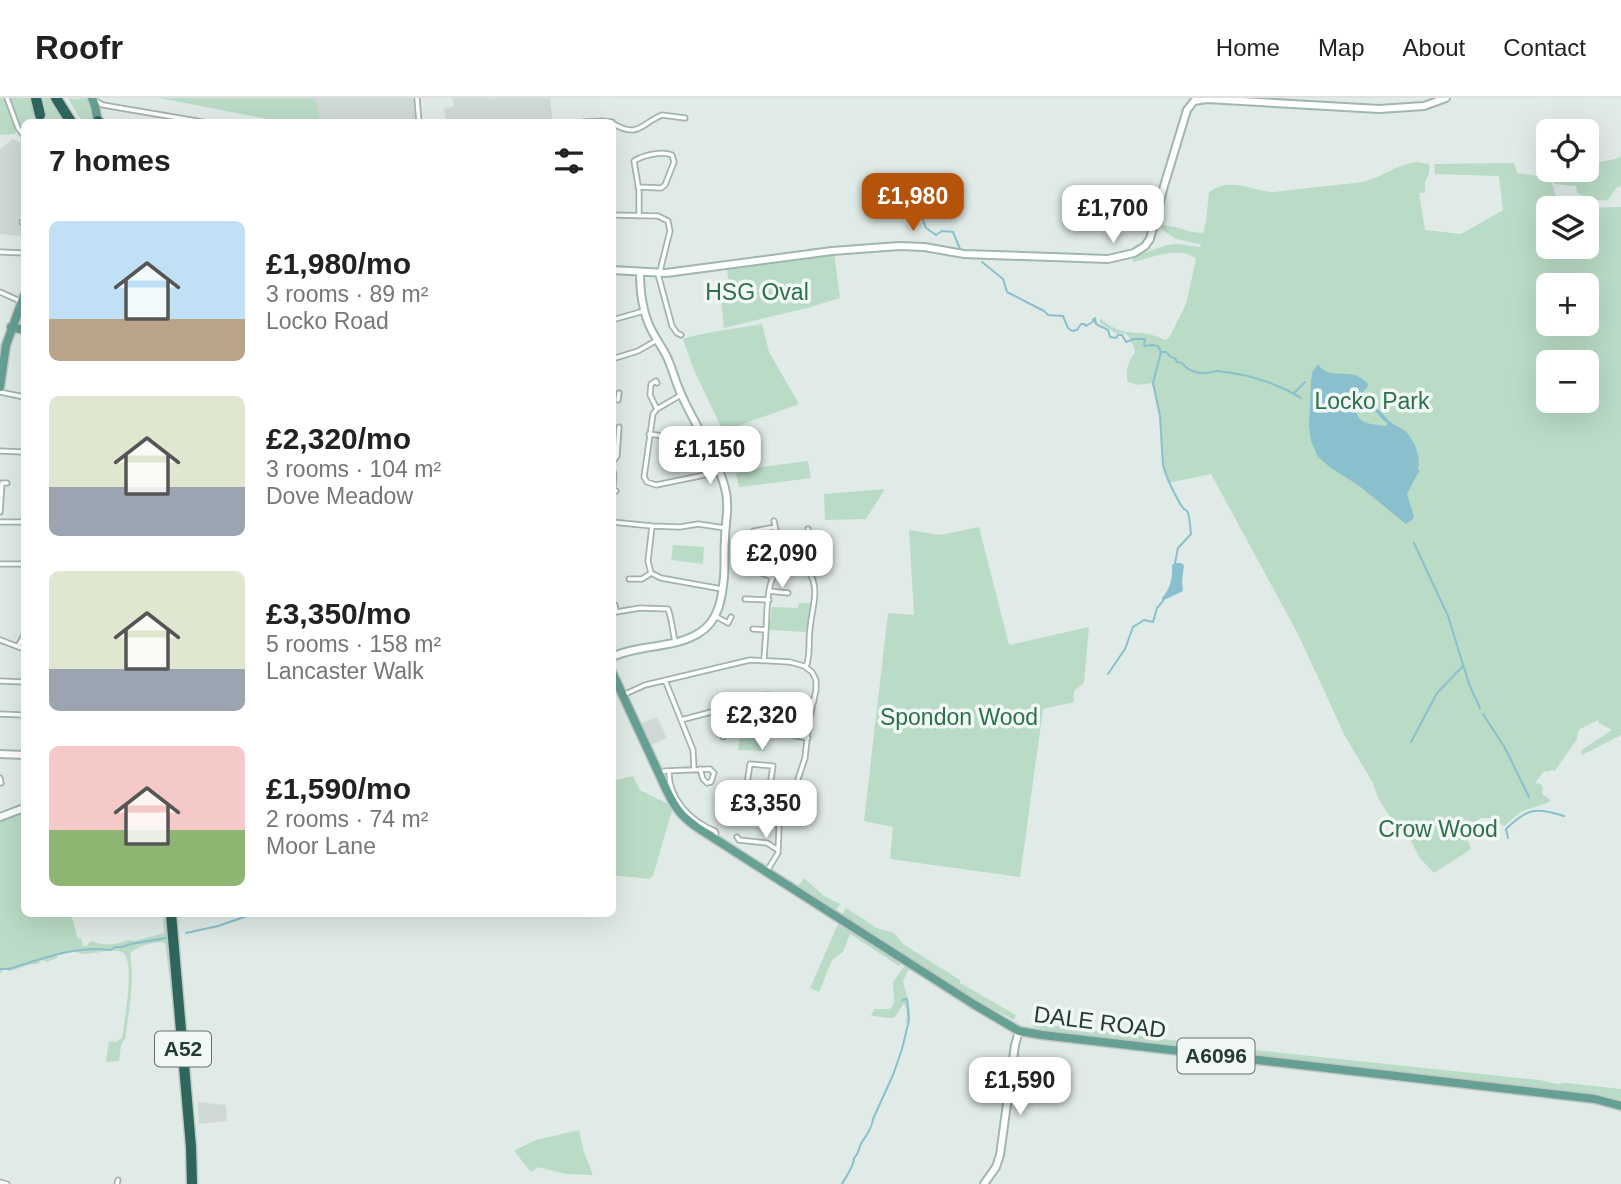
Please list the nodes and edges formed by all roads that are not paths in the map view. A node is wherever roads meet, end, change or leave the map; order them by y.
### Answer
1 (7, 98) edge
2 (38, 98) edge
3 (56, 98) edge
4 (62, 98) edge
5 (417, 98) edge
6 (1446, 98) edge
7 (92, 99) edge
8 (99, 117) edge
9 (685, 118) dead end
10 (40, 119) edge
11 (69, 119) edge
12 (75, 119) edge
13 (141, 119) edge
14 (419, 119) edge
15 (616, 125) edge
16 (21, 132) edge
17 (638, 187) junction
18 (616, 215) edge
19 (639, 216) junction
20 (0, 252) edge
21 (21, 253) edge
22 (616, 270) edge
23 (640, 272) junction
24 (659, 274) junction
25 (0, 292) edge
26 (21, 298) edge
27 (21, 304) edge
28 (644, 311) junction
29 (616, 319) edge
30 (11, 327) junction
31 (21, 329) edge
32 (681, 335) dead end
33 (657, 340) junction
34 (616, 358) edge
35 (657, 383) dead end
36 (0, 389) edge
37 (681, 395) junction
38 (21, 396) edge
39 (657, 409) junction
40 (619, 427) dead end
41 (649, 434) junction
42 (0, 451) edge
43 (21, 452) edge
44 (679, 454) dead end
45 (616, 457) edge
46 (719, 472) junction
47 (7, 483) dead end
48 (0, 512) edge
49 (774, 521) dead end
50 (0, 522) edge
51 (21, 522) edge
52 (616, 522) edge
53 (652, 526) junction
54 (725, 527) junction
55 (775, 527) junction
56 (808, 529) dead end
57 (754, 531) dead end
58 (0, 564) edge
59 (21, 564) edge
60 (754, 564) dead end
61 (784, 566) junction
62 (807, 570) junction
63 (651, 573) junction
64 (772, 577) junction
65 (629, 580) dead end
66 (723, 589) junction
67 (769, 591) junction
68 (788, 593) dead end
69 (745, 599) dead end
70 (769, 600) junction
71 (616, 612) edge
72 (715, 616) junction
73 (731, 617) dead end
74 (753, 629) dead end
75 (766, 630) junction
76 (0, 640) edge
77 (21, 640) edge
78 (675, 642) junction
79 (18, 646) junction
80 (21, 648) edge
81 (616, 656) edge
82 (764, 659) junction
83 (806, 667) junction
84 (665, 680) junction
85 (0, 681) edge
86 (21, 682) edge
87 (616, 684) edge
88 (624, 695) junction
89 (766, 695) dead end
90 (814, 701) junction
91 (734, 706) dead end
92 (716, 711) junction
93 (0, 714) edge
94 (21, 715) edge
95 (681, 720) junction
96 (764, 732) dead end
97 (723, 737) dead end
98 (807, 738) junction
99 (0, 754) edge
100 (21, 755) edge
101 (697, 769) junction
102 (669, 771) junction
103 (659, 773) junction
104 (770, 786) junction
105 (794, 793) junction
106 (21, 809) edge
107 (0, 817) edge
108 (738, 819) dead end
109 (781, 821) junction
110 (737, 837) dead end
111 (713, 838) junction
112 (778, 850) junction
113 (766, 871) junction
114 (173, 917) edge
115 (1019, 1031) junction
116 (1619, 1106) edge
117 (0, 1182) edge
118 (7, 1184) edge
119 (194, 1184) edge
120 (984, 1184) edge

1 - 16 street
2 - 10 highway
3 - 11 highway
4 - 12 highway
5 - 14 street
6 - 24 street
7 - 8 main road
8 - 13 street
9 - 15 street
17 - 17 street
17 - 19 street
18 - 19 street
19 - 24 street
20 - 21 street
22 - 23 street
23 - 24 street
23 - 28 street
24 - 32 street
25 - 26 street
27 - 30 main road
28 - 29 street
28 - 33 street
30 - 31 main road
30 - 36 main road
33 - 34 street
33 - 37 street
35 - 39 street
36 - 38 street
37 - 39 street
37 - 46 street
39 - 41 street
40 - 45 street
41 - 44 street
41 - 46 street
42 - 43 street
46 - 54 street
47 - 48 street
49 - 55 street
50 - 51 street
52 - 53 street
53 - 54 street
53 - 63 street
54 - 66 street
55 - 57 street
55 - 61 street
56 - 62 street
58 - 59 street
60 - 64 street
61 - 62 street
61 - 64 street
62 - 83 street
63 - 65 street
63 - 66 street
64 - 67 street
66 - 72 street
67 - 68 street
67 - 70 street
69 - 70 street
70 - 75 street
71 - 78 street
72 - 73 street
72 - 78 street
74 - 75 street
75 - 82 street
76 - 79 street
77 - 79 street
78 - 81 street
79 - 80 street
82 - 83 street
82 - 84 street
83 - 90 street
84 - 88 street
84 - 95 street
85 - 86 street
87 - 88 main road, DALE ROAD / A6096
88 - 103 main road, DALE ROAD / A6096
89 - 90 street
90 - 98 street
91 - 92 street
92 - 95 street
92 - 97 street
93 - 94 street
95 - 101 street
96 - 98 street
98 - 105 street
99 - 100 street
101 - 101 street
101 - 102 street
102 - 103 street
102 - 111 street, DALE ROAD
103 - 111 main road, DALE ROAD / A6096
104 - 104 street
104 - 105 street
105 - 109 street
106 - 107 street
108 - 109 street
109 - 112 street
110 - 112 street
111 - 113 main road, DALE ROAD / A6096
112 - 113 street
113 - 115 main road, DALE ROAD / A6096
114 - 119 highway, A52
115 - 116 main road, DALE ROAD / A6096
115 - 120 street
117 - 118 street

